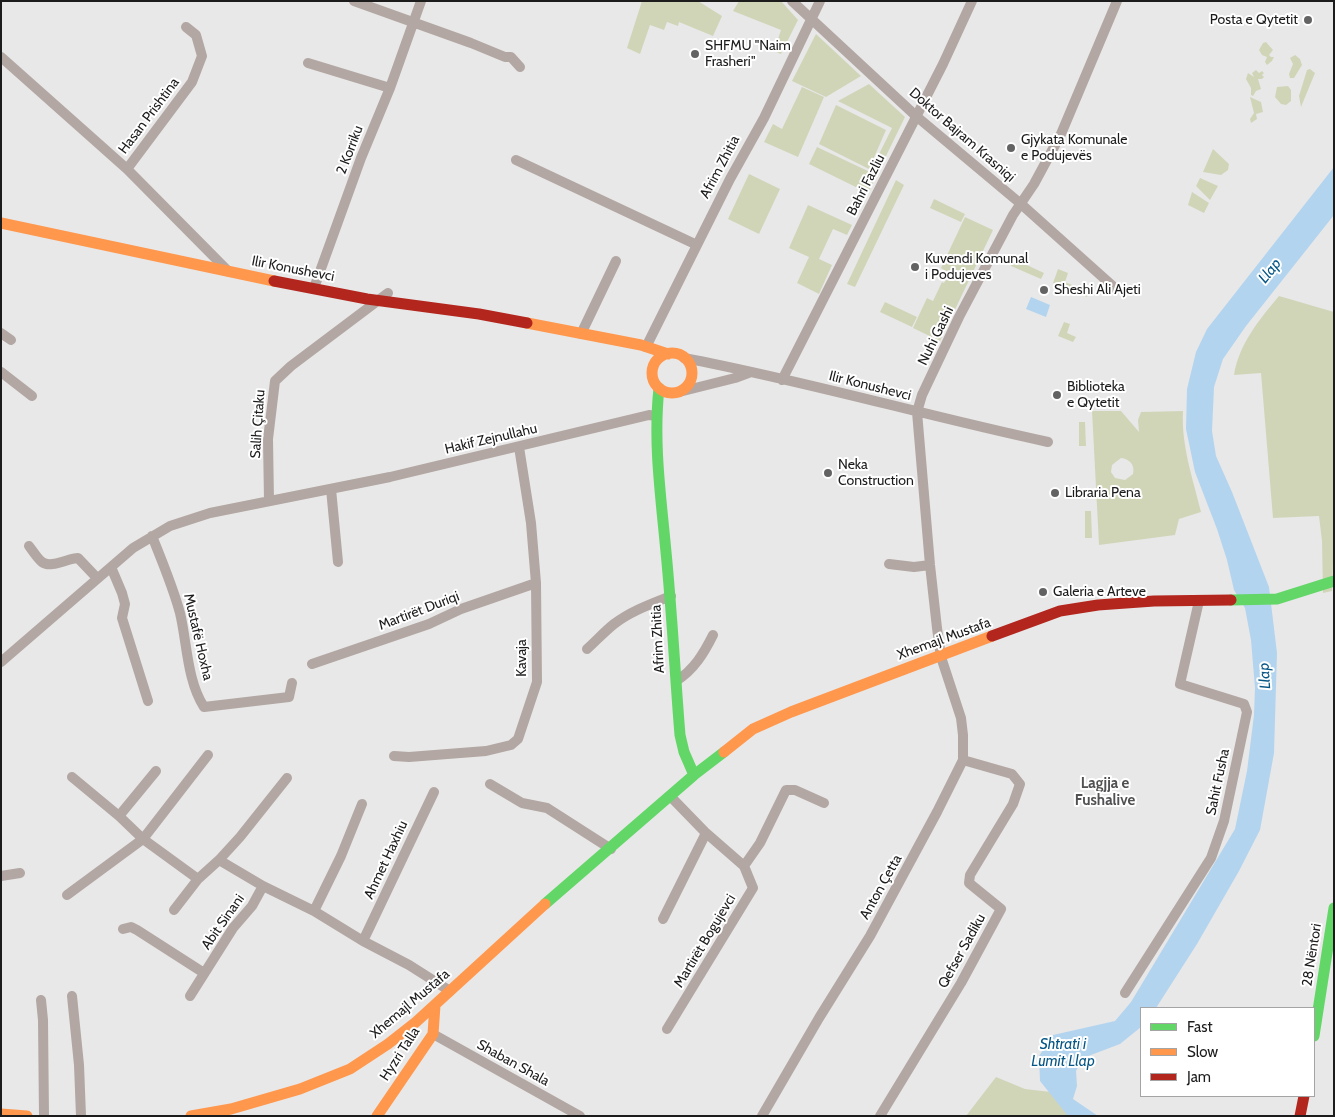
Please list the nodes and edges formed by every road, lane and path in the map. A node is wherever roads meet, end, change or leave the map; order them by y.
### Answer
1 (354, 1) edge
2 (421, 1) edge
3 (792, 1) edge
4 (820, 1) edge
5 (972, 1) edge
6 (1117, 1) edge
7 (812, 19) junction
8 (413, 22) junction
9 (186, 27) dead end
10 (1, 57) edge
11 (308, 63) dead end
12 (520, 67) dead end
13 (390, 88) junction
14 (916, 116) junction
15 (516, 160) dead end
16 (127, 169) junction
17 (1021, 204) junction
18 (1, 223) edge
19 (697, 245) junction
20 (616, 261) dead end
21 (229, 272) junction
22 (314, 288) junction
23 (1116, 288) dead end
24 (379, 300) junction
25 (1, 332) edge
26 (582, 334) junction
27 (11, 340) dead end
28 (646, 347) junction
29 (668, 354) junction
30 (684, 358) junction
31 (652, 371) junction
32 (1, 372) edge
33 (751, 372) junction
34 (782, 380) junction
35 (659, 388) junction
36 (679, 392) junction
37 (32, 396) dead end
38 (917, 412) junction
39 (656, 416) junction
40 (1048, 442) dead end
41 (519, 446) junction
42 (331, 489) junction
43 (269, 501) junction
44 (152, 536) junction
45 (29, 546) dead end
46 (338, 562) dead end
47 (889, 564) dead end
48 (930, 565) junction
49 (111, 567) junction
50 (98, 578) junction
51 (1334, 581) edge
52 (536, 583) junction
53 (671, 596) junction
54 (1199, 601) junction
55 (713, 635) dead end
56 (587, 650) dead end
57 (941, 657) junction
58 (1, 662) edge
59 (312, 664) dead end
60 (676, 681) junction
61 (292, 683) dead end
62 (148, 701) dead end
63 (208, 755) dead end
64 (394, 756) dead end
65 (963, 760) junction
66 (156, 771) dead end
67 (694, 775) junction
68 (72, 777) dead end
69 (287, 778) dead end
70 (490, 784) dead end
71 (434, 792) dead end
72 (671, 797) junction
73 (824, 803) dead end
74 (362, 804) dead end
75 (119, 816) junction
76 (706, 834) junction
77 (143, 839) junction
78 (611, 849) junction
79 (219, 860) junction
80 (744, 866) junction
81 (2, 873) edge
82 (20, 873) dead end
83 (198, 879) junction
84 (263, 886) junction
85 (67, 895) dead end
86 (1334, 908) edge
87 (174, 910) dead end
88 (314, 911) junction
89 (1334, 914) edge
90 (663, 919) dead end
91 (123, 929) dead end
92 (363, 941) junction
93 (204, 973) junction
94 (450, 991) junction
95 (1124, 993) dead end
96 (72, 996) dead end
97 (190, 996) dead end
98 (41, 1000) dead end
99 (435, 1005) junction
100 (667, 1029) dead end
101 (1315, 1030) edge
102 (433, 1034) junction
103 (1304, 1097) edge
104 (1, 1114) edge
105 (27, 1116) edge
106 (44, 1116) edge
107 (81, 1116) edge
108 (191, 1116) edge
109 (377, 1116) edge
110 (580, 1116) edge
111 (762, 1116) edge
112 (880, 1116) edge
113 (1300, 1116) edge

1 - 8 street
2 - 8 street, 2 Korriku
3 - 7 street, Doktor Bajram Krasniqi
4 - 7 street, Afrim Zhitia
5 - 14 street, Bahri Fazliu
6 - 17 street, Nuhi Gashi
7 - 14 street, Doktor Bajram Krasniqi
7 - 19 street, Afrim Zhitia
8 - 12 street
8 - 13 street, 2 Korriku
9 - 16 street, Hasan Prishtina
10 - 16 street, Hasan Prishtina
11 - 13 street
13 - 22 street, 2 Korriku
14 - 17 street, Doktor Bajram Krasniqi
14 - 34 street, Bahri Fazliu
15 - 19 street
16 - 21 street, Hasan Prishtina
17 - 23 street, Doktor Bajram Krasniqi
17 - 38 street, Nuhi Gashi
18 - 21 main road, Ilir Konushevci
19 - 28 street, Afrim Zhitia
20 - 26 street
21 - 22 main road, Ilir Konushevci
22 - 24 main road, Ilir Konushevci
24 - 26 main road, Ilir Konushevci
24 - 43 street, Salih Çitaku
25 - 27 street
26 - 28 main road, Ilir Konushevci
28 - 29 main road
28 - 31 main road
29 - 30 main road
29 - 31 main road
30 - 33 street, Ilir Konushevci
30 - 36 main road
31 - 35 main road
32 - 37 street
33 - 34 street, Ilir Konushevci
33 - 36 street
34 - 38 street, Ilir Konushevci
35 - 36 main road
35 - 39 main road, Afrim Zhitia
38 - 40 street, Ilir Konushevci
38 - 48 street, Nuhi Gashi
39 - 41 street, Hakif Zejnullahu
39 - 53 main road, Afrim Zhitia
41 - 42 street, Hakif Zejnullahu
41 - 52 street, Kavaja
42 - 43 street, Hakif Zejnullahu
42 - 46 street
43 - 44 street, Hakif Zejnullahu
44 - 49 street, Hakif Zejnullahu
44 - 61 street, Mustafë Hoxha
45 - 50 street
47 - 48 street
48 - 57 street, Nuhi Gashi
49 - 50 street, Hakif Zejnullahu
49 - 62 street
50 - 58 street, Hakif Zejnullahu
51 - 54 main road, Xhemajl Mustafa
52 - 59 street, Martirët Duriqi
52 - 64 street, Kavaja
53 - 56 street, Afrim Zhitia
53 - 60 main road, Afrim Zhitia
54 - 57 main road, Xhemajl Mustafa
54 - 95 street, Sahit Fusha
55 - 60 street, Afrim Zhitia
57 - 65 street, Anton Çetta
57 - 67 main road, Xhemajl Mustafa
60 - 67 main road, Afrim Zhitia
63 - 77 street
65 - 111 street, Anton Çetta
65 - 112 street, Qefser Sadiku
66 - 75 street
67 - 72 main road, Xhemajl Mustafa
68 - 75 street
69 - 79 street
70 - 78 street
71 - 92 street, Ahmet Haxhiu
72 - 76 street, Martirët Bogujevci
72 - 78 main road, Xhemajl Mustafa
73 - 80 street
74 - 88 street
75 - 77 street
76 - 80 street, Martirët Bogujevci
76 - 90 street
77 - 83 street
77 - 85 street
78 - 94 main road, Xhemajl Mustafa
79 - 83 street
79 - 84 street
80 - 100 street, Martirët Bogujevci
81 - 82 street
83 - 87 street
84 - 88 street
84 - 93 street, Abit Sinani
86 - 89 main road, 28 Nëntori
88 - 92 street
89 - 101 main road, 28 Nëntori
91 - 93 street, Abit Sinani
92 - 94 street
93 - 97 street, Abit Sinani
94 - 99 main road, Xhemajl Mustafa
96 - 107 street
98 - 106 street
99 - 102 main road, Hyzri Talla
99 - 108 main road, Xhemajl Mustafa
102 - 109 main road, Hyzri Talla
102 - 110 street, Shaban Shala
103 - 113 main road
104 - 105 main road

